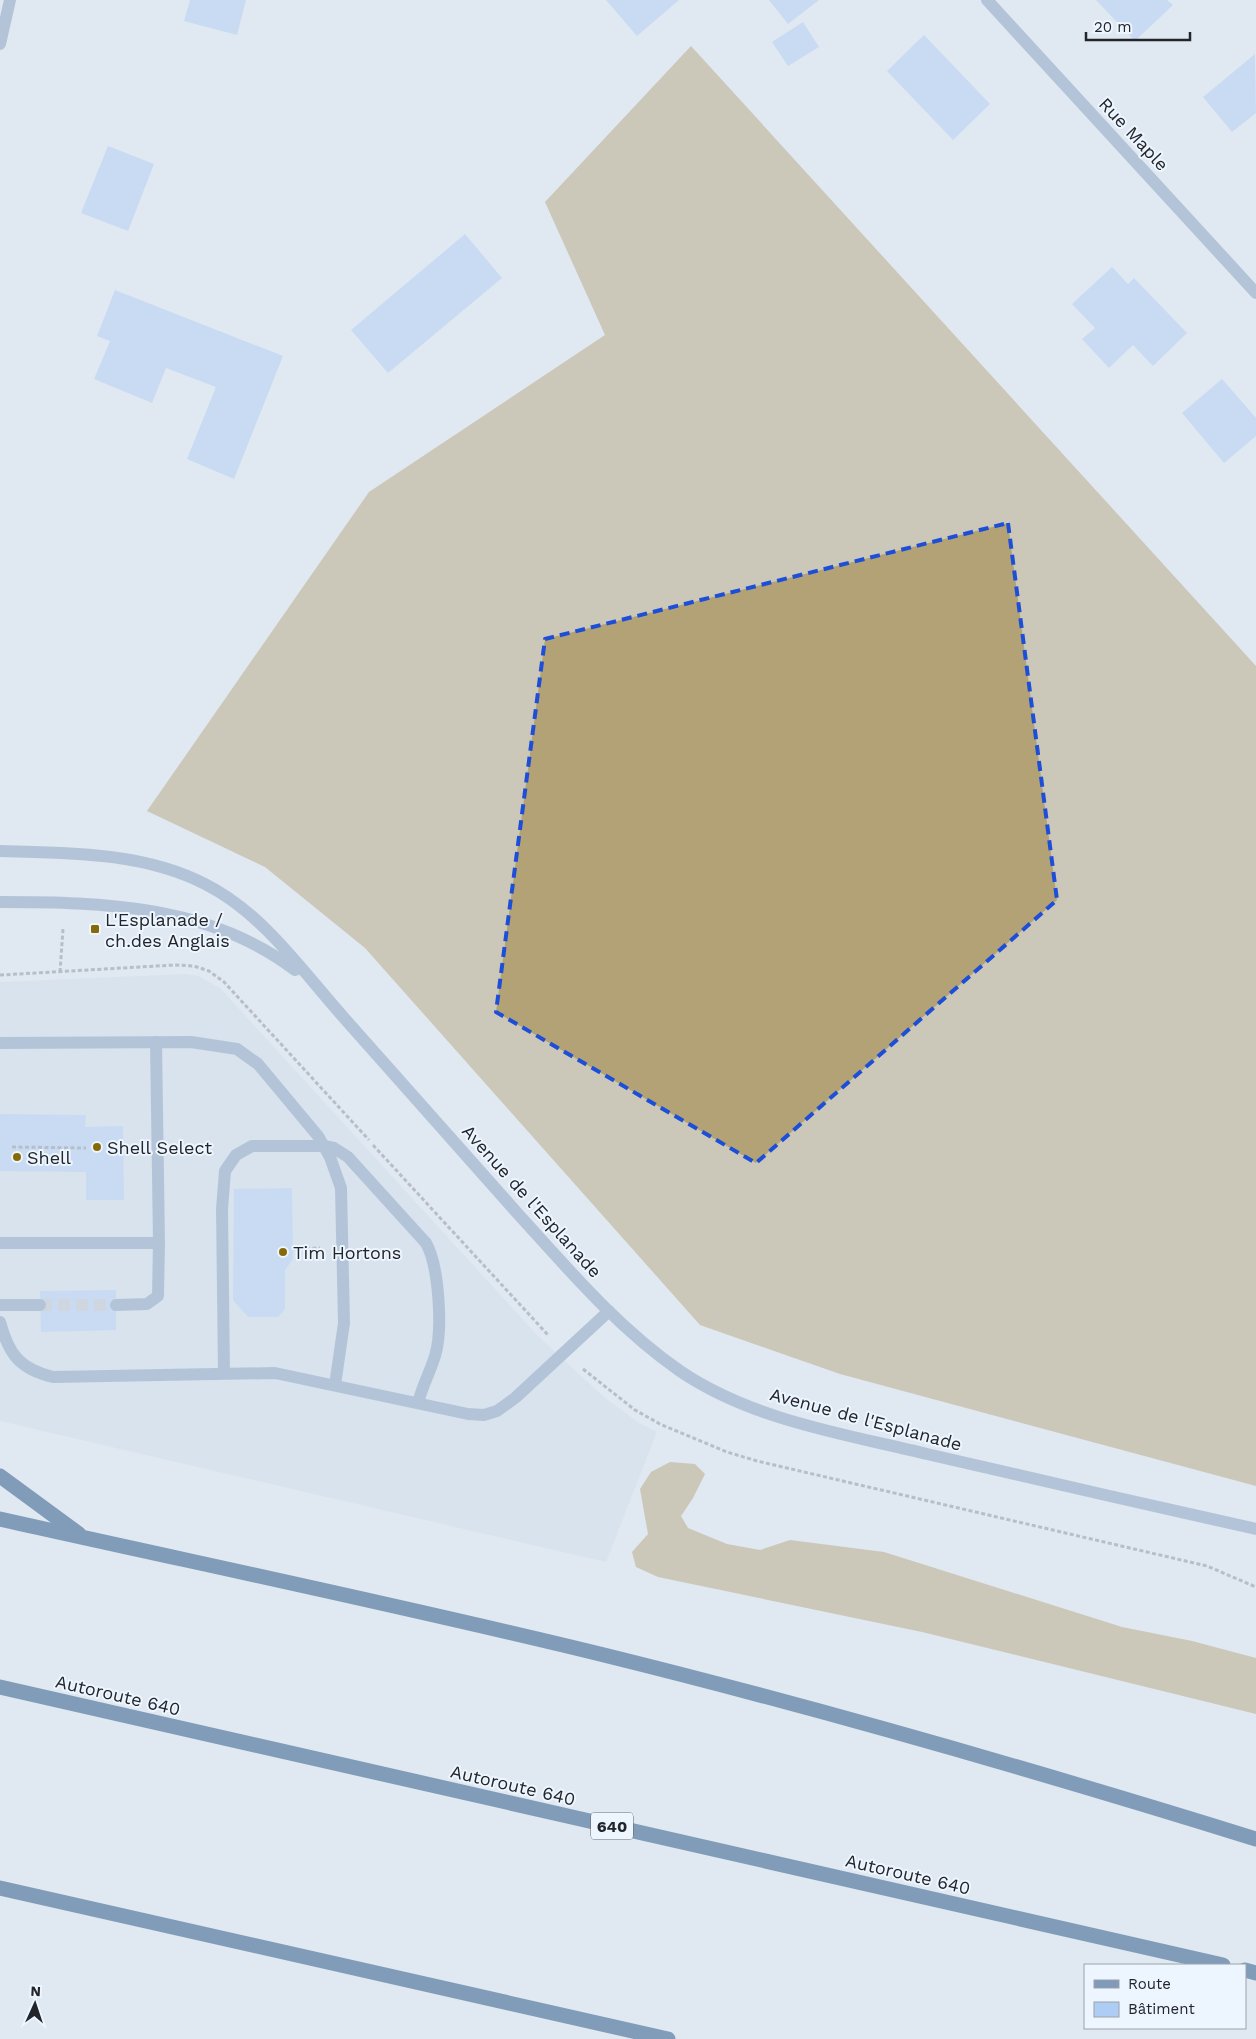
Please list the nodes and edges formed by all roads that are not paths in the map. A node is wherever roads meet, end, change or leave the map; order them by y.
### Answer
1 (10, 0) edge
2 (987, 0) edge
3 (0, 44) edge
4 (1256, 292) edge
5 (0, 852) edge
6 (0, 902) edge
7 (329, 1000) junction
8 (156, 1042) junction
9 (0, 1044) edge
10 (324, 1146) junction
11 (0, 1243) edge
12 (159, 1243) junction
13 (0, 1305) edge
14 (40, 1305) tunnel mouth
15 (116, 1305) tunnel mouth
16 (609, 1311) junction
17 (0, 1322) edge
18 (224, 1374) junction
19 (335, 1385) junction
20 (418, 1403) junction
21 (0, 1476) edge
22 (0, 1519) edge
23 (1256, 1529) edge
24 (84, 1538) junction
25 (0, 1688) edge
26 (1256, 1839) edge
27 (0, 1888) edge
28 (1219, 1964) edge
29 (668, 2039) edge

1 - 3 street
2 - 4 street, Rue Maple
5 - 7 street, Avenue de l'Esplanade
6 - 7 street, Avenue de l'Esplanade
7 - 16 street, Avenue de l'Esplanade
8 - 9 street
8 - 10 street
8 - 12 street
10 - 18 street
10 - 19 street
10 - 20 street
11 - 12 street
12 - 15 street
13 - 14 street
16 - 20 street
16 - 23 street, Avenue de l'Esplanade
17 - 18 street
18 - 19 street
19 - 20 street
21 - 24 highway
22 - 24 highway
24 - 26 highway
25 - 28 highway, Autoroute 640 / 640
27 - 29 highway

